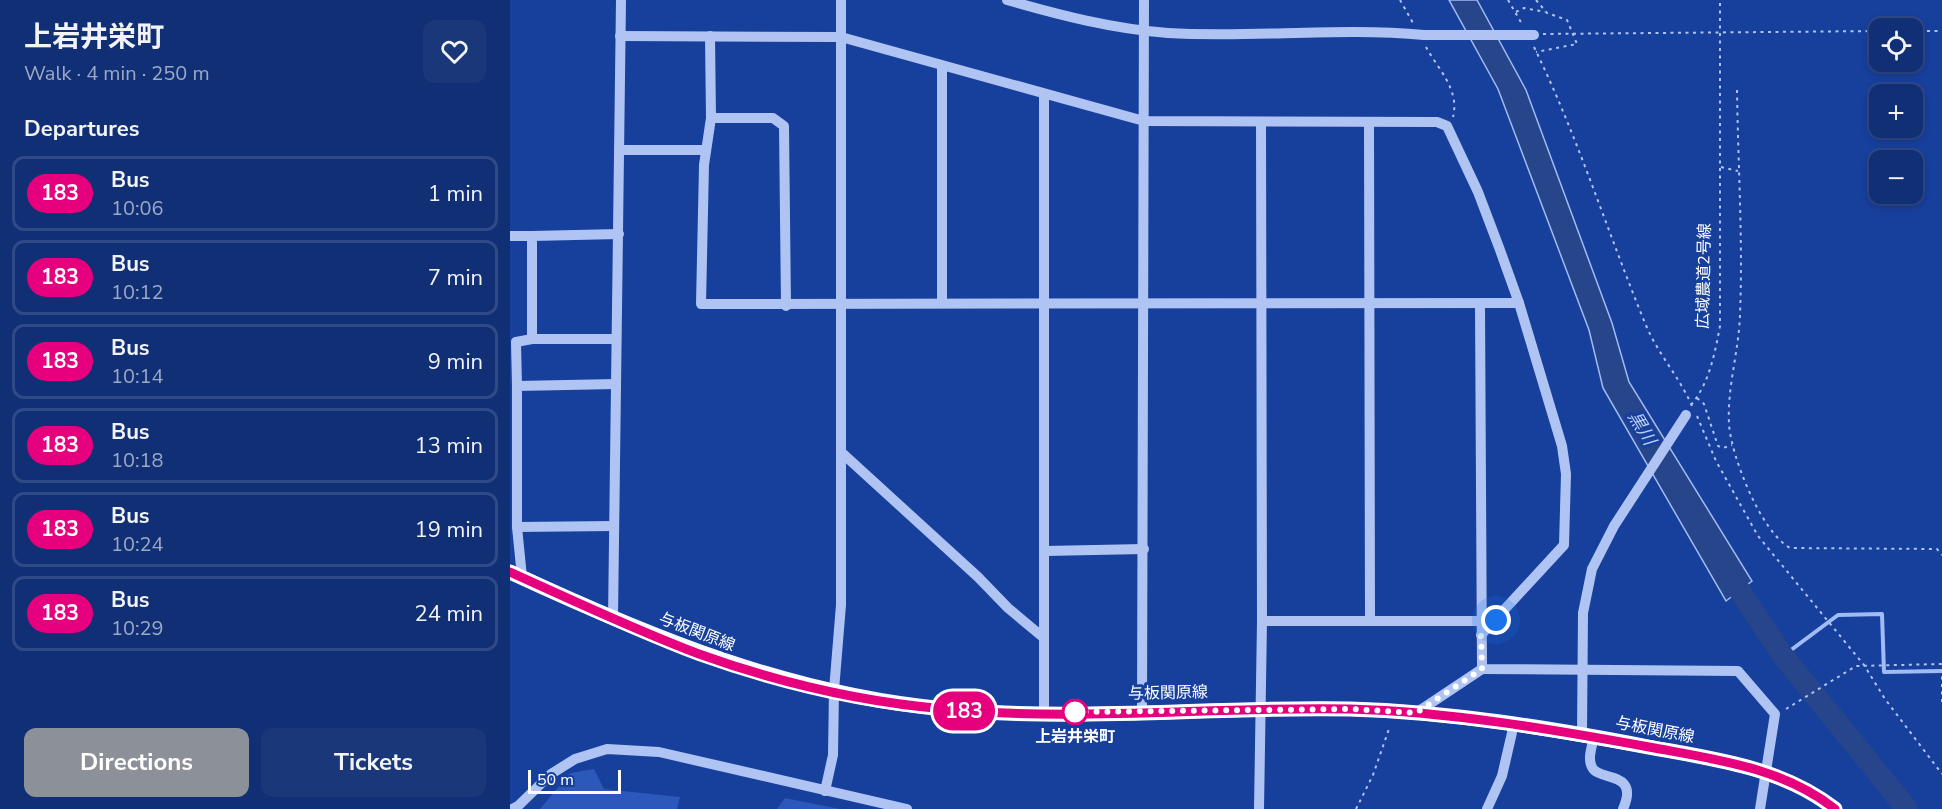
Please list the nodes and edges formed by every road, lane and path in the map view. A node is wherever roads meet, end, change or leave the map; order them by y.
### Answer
1 (621, 0) edge
2 (841, 0) edge
3 (1007, 0) edge
4 (1143, 0) edge
5 (1400, 0) edge
6 (1508, 0) edge
7 (1536, 0) edge
8 (1720, 0) edge
9 (1515, 12) junction
10 (1547, 13) junction
11 (1144, 31) junction
12 (1869, 31) edge
13 (1923, 31) edge
14 (1942, 31) edge
15 (1720, 32) junction
16 (1421, 34) junction
17 (1573, 34) junction
18 (620, 36) junction
19 (710, 36) junction
20 (1530, 36) junction
21 (841, 37) junction
22 (1536, 52) junction
23 (942, 66) junction
24 (1737, 90) dead end
25 (1044, 96) junction
26 (711, 118) junction
27 (1144, 121) junction
28 (1261, 123) junction
29 (1369, 123) junction
30 (1447, 126) junction
31 (620, 150) junction
32 (706, 150) junction
33 (1722, 167) junction
34 (1738, 171) junction
35 (619, 234) junction
36 (521, 236) edge
37 (942, 302) junction
38 (1519, 303) junction
39 (841, 304) junction
40 (1044, 304) junction
41 (1142, 304) junction
42 (1261, 304) junction
43 (1371, 304) junction
44 (1480, 305) junction
45 (786, 306) junction
46 (532, 339) junction
47 (616, 339) junction
48 (616, 384) junction
49 (517, 386) junction
50 (1697, 398) junction
51 (1689, 410) junction
52 (1732, 445) junction
53 (841, 452) junction
54 (614, 526) junction
55 (517, 527) junction
56 (1144, 549) junction
57 (1045, 551) junction
58 (1942, 555) edge
59 (516, 574) edge
60 (613, 618) junction
61 (1370, 619) junction
62 (1262, 621) junction
63 (1481, 621) junction
64 (1481, 635) junction
65 (1044, 638) junction
66 (1942, 664) edge
67 (1864, 666) junction
68 (1482, 669) junction
69 (1582, 669) junction
70 (1942, 669) edge
71 (834, 690) junction
72 (1942, 706) edge
73 (1262, 710) junction
74 (1044, 712) junction
75 (1142, 712) junction
76 (1394, 712) junction
77 (1781, 712) dead end
78 (1416, 713) junction
79 (1514, 724) junction
80 (1588, 735) junction
81 (1764, 772) junction
82 (1942, 774) edge
83 (825, 791) junction
84 (512, 809) edge
85 (907, 809) edge
86 (1259, 809) edge
87 (1356, 809) edge
88 (1487, 809) edge
89 (1623, 809) edge
90 (1760, 809) edge
91 (1835, 809) edge

1 - 18 street
2 - 21 street
3 - 11 street
4 - 11 street
5 - 16 path
6 - 9 path
7 - 10 path
8 - 15 path, 広域農道2号線
9 - 10 path
9 - 20 path
10 - 17 path
11 - 16 street
11 - 27 street
12 - 15 path
13 - 14 path
15 - 17 path
15 - 33 path, 広域農道2号線
16 - 20 street, bridge
16 - 30 path
17 - 20 path
17 - 22 path
18 - 19 street
18 - 31 street
19 - 21 street
19 - 26 street
20 - 22 path
21 - 23 street
21 - 39 street
22 - 51 path
23 - 25 street
23 - 37 street
24 - 34 path
25 - 27 street
25 - 40 street
26 - 32 street
26 - 45 street
27 - 28 street
27 - 41 street
28 - 29 street
28 - 42 street
29 - 30 street
29 - 43 street
30 - 38 street
31 - 32 street
31 - 35 street
32 - 45 street
33 - 34 path
33 - 50 path, 広域農道2号線
34 - 52 path
35 - 36 street
35 - 47 street
36 - 46 street
37 - 39 street
37 - 40 street
38 - 44 street
38 - 64 street
39 - 45 street
39 - 53 street
40 - 41 street
40 - 57 street
41 - 42 street
41 - 56 street
42 - 43 street
42 - 62 street
43 - 44 street
43 - 61 street
44 - 63 street
46 - 47 street
46 - 49 street
47 - 48 street
48 - 49 street
48 - 54 street
49 - 55 street
50 - 51 path, 広域農道2号線
50 - 52 path
51 - 67 path
51 - 69 street
52 - 58 path
53 - 65 street
53 - 71 street
54 - 55 street
54 - 60 street
55 - 59 street
56 - 57 street
56 - 75 street
57 - 65 street
59 - 60 main road, 与板関原線
60 - 71 main road, 与板関原線
61 - 62 street
61 - 63 street
62 - 73 street
63 - 64 street
64 - 68 street
65 - 74 street
66 - 67 path
67 - 77 path
67 - 82 path
68 - 69 street
68 - 78 street
69 - 80 street
69 - 81 street
70 - 72 path
71 - 74 main road, 与板関原線
71 - 83 street
73 - 75 main road, 与板関原線
73 - 76 main road, 与板関原線
73 - 86 street
74 - 75 main road, 与板関原線
76 - 78 main road, 与板関原線
76 - 87 path
78 - 79 main road, 与板関原線
79 - 80 main road, 与板関原線
79 - 88 street
80 - 81 main road, 与板関原線
80 - 89 street
81 - 90 street
81 - 91 main road, 与板関原線
83 - 84 street
83 - 85 street

